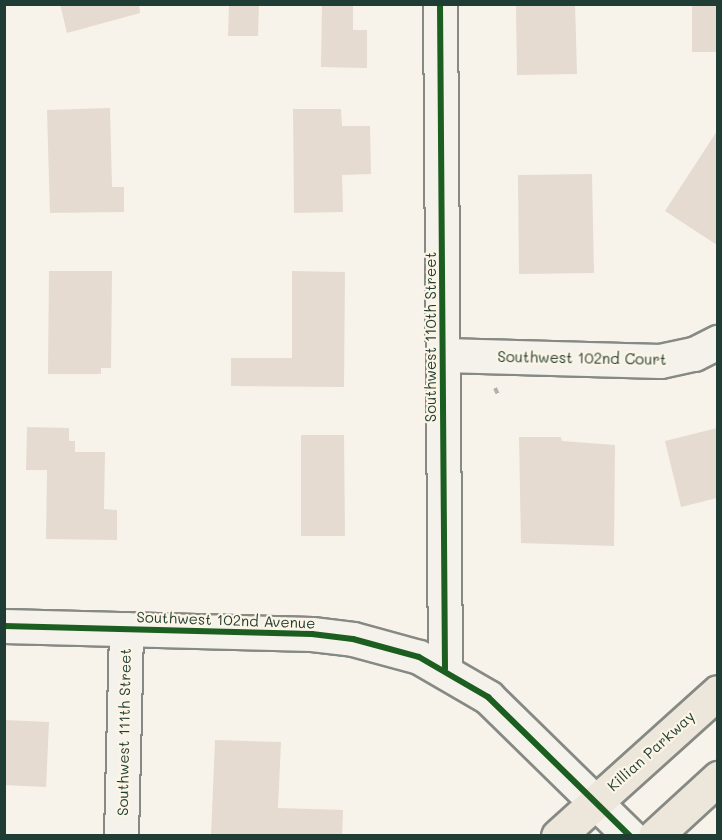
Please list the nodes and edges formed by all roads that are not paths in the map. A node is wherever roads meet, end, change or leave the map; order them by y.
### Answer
1 (440, 4) edge
2 (717, 342) edge
3 (444, 355) junction
4 (4, 626) edge
5 (126, 629) junction
6 (444, 669) junction
7 (717, 692) edge
8 (717, 778) edge
9 (595, 801) junction
10 (121, 836) edge
11 (558, 836) edge
12 (630, 836) edge
13 (655, 836) edge

1 - 3 street, Southwest 110th Street
2 - 3 street, Southwest 102nd Court
3 - 6 street, Southwest 110th Street
4 - 5 street, Southwest 102nd Avenue
5 - 6 street, Southwest 102nd Avenue
5 - 10 street, Southwest 111th Street
6 - 9 street, Southwest 102nd Avenue
7 - 9 main road, Killian Parkway
8 - 13 main road
9 - 11 main road, Killian Parkway
9 - 12 street, Southwest 102nd Avenue

